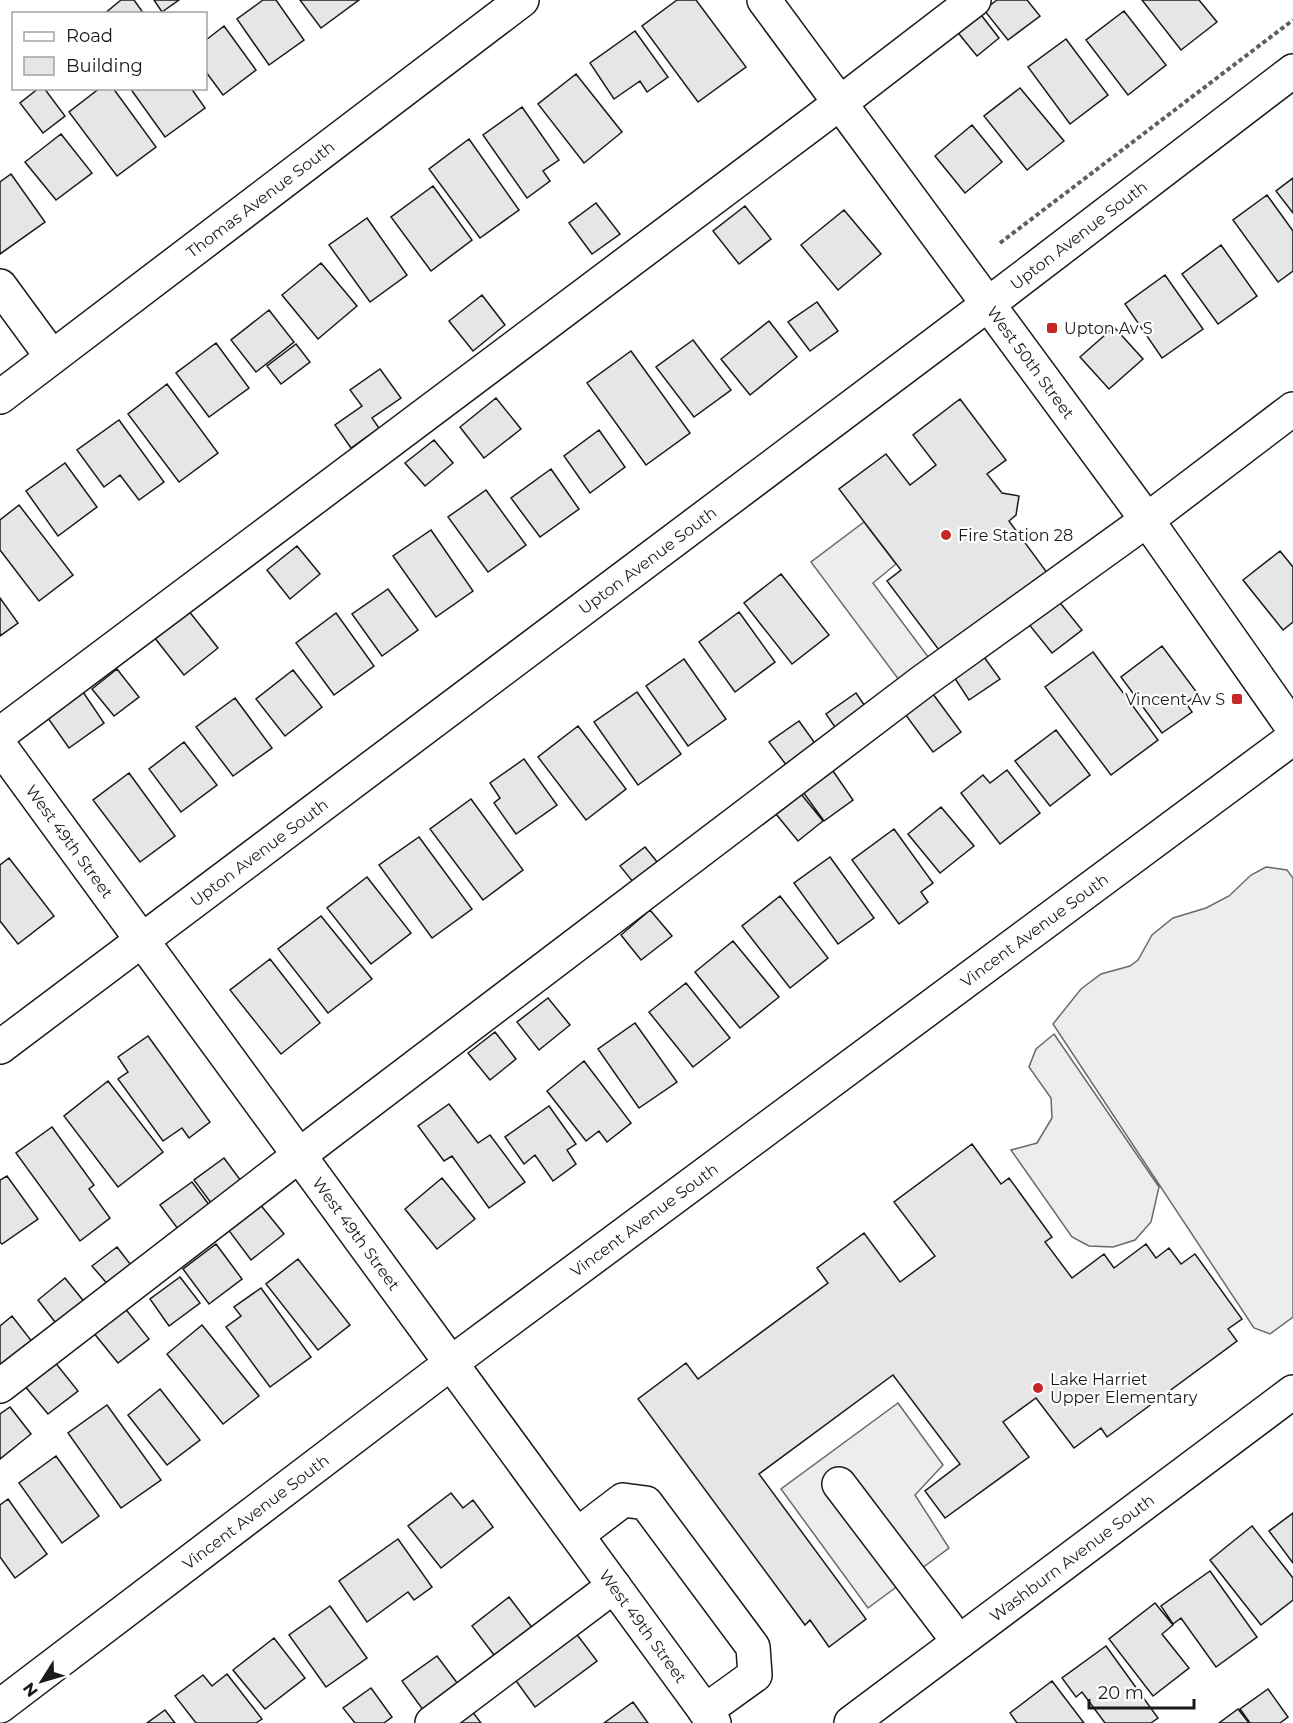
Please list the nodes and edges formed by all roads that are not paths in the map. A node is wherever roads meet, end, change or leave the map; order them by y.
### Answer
1 (522, 0) edge
2 (764, 0) edge
3 (974, 0) edge
4 (1293, 71) edge
5 (840, 103) junction
6 (0, 286) edge
7 (987, 305) junction
8 (52, 357) junction
9 (0, 397) edge
10 (1293, 409) edge
11 (1147, 520) junction
12 (1293, 728) edge
13 (0, 734) edge
14 (1293, 738) edge
15 (0, 746) edge
16 (141, 939) junction
17 (0, 1047) edge
18 (300, 1155) junction
19 (451, 1363) junction
20 (0, 1386) edge
21 (1293, 1392) edge
22 (839, 1484) dead end
23 (577, 1535) junction
24 (614, 1586) junction
25 (960, 1642) junction
26 (0, 1706) edge
27 (710, 1717) edge
28 (432, 1723) edge
29 (850, 1723) edge

1 - 8 street, Thomas Avenue South
2 - 5 street, West 50th Street
3 - 5 street
4 - 7 street, Upton Avenue South
5 - 7 street, West 50th Street
5 - 13 street
6 - 8 street
7 - 11 street, West 50th Street
7 - 16 street, Upton Avenue South
8 - 9 street, Thomas Avenue South
10 - 11 street
11 - 12 street, West 50th Street
11 - 18 street
14 - 19 street, Vincent Avenue South
15 - 16 street, West 49th Street
16 - 17 street, Upton Avenue South
16 - 18 street, West 49th Street
18 - 19 street, West 49th Street
18 - 20 street
19 - 23 street, West 49th Street
19 - 26 street, Vincent Avenue South
21 - 25 street, Washburn Avenue South
22 - 25 street
23 - 24 street, West 49th Street
23 - 27 street
24 - 27 street, West 49th Street
24 - 28 street
25 - 29 street, Washburn Avenue South

